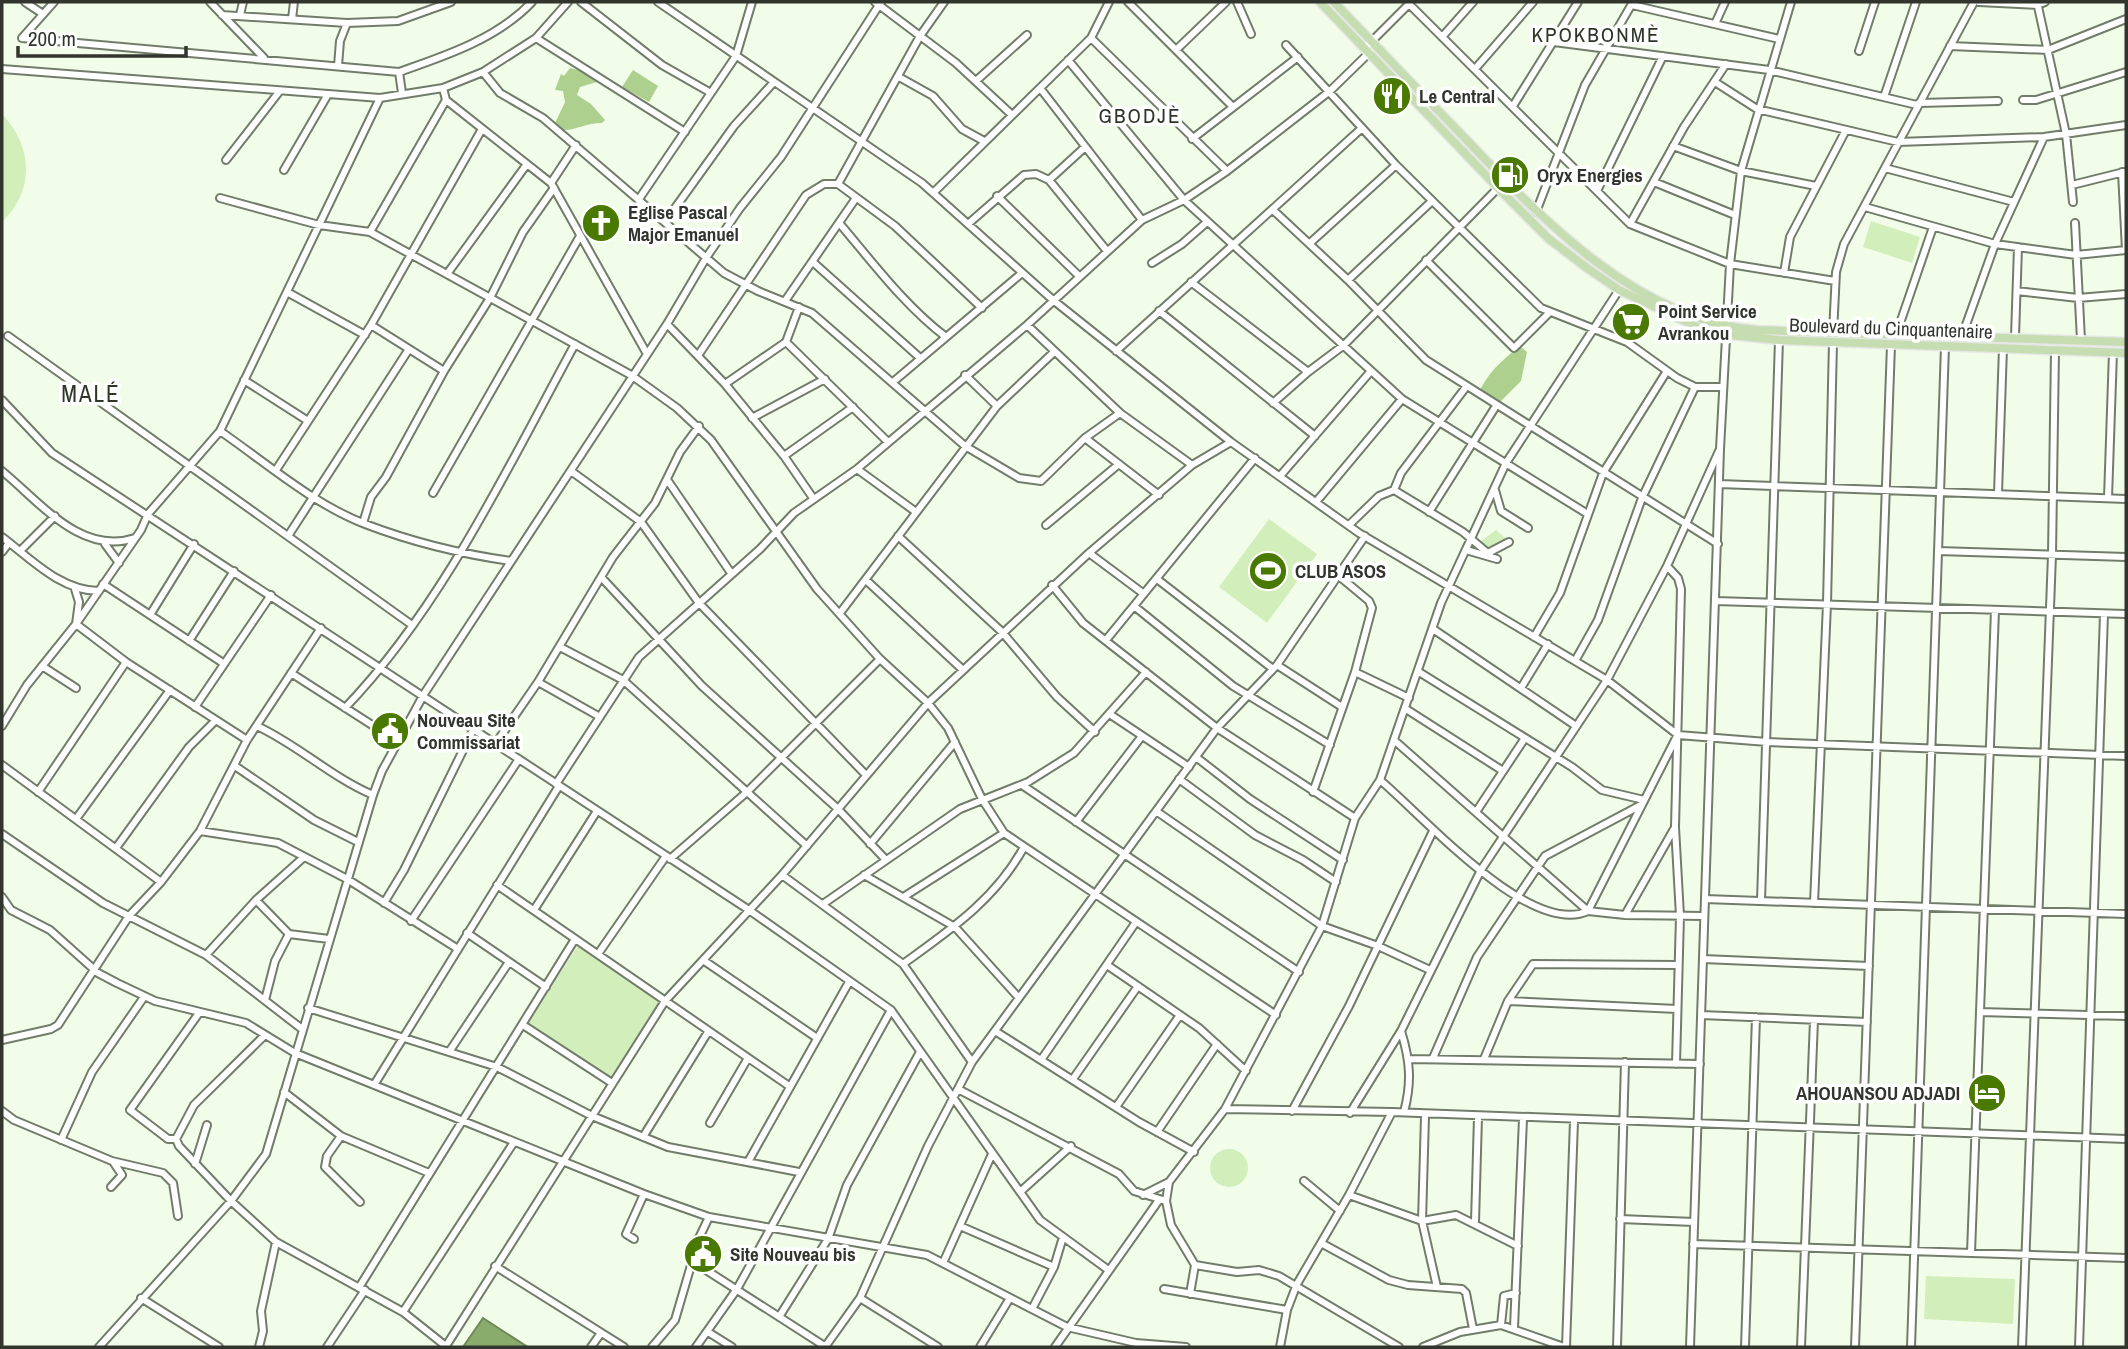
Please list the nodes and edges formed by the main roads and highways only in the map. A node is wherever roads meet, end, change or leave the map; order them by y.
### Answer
1 (1320, 2) edge
2 (1334, 2) edge
3 (1727, 331) junction
4 (1833, 337) junction
5 (2126, 342) edge
6 (2126, 353) edge

1 - 3 main road, Boulevard du Cinquantenaire
2 - 3 main road, Boulevard du Cinquantenaire
3 - 4 main road, Boulevard du Cinquantenaire
3 - 4 main road, Boulevard du Cinquantenaire
4 - 5 main road, Boulevard du Cinquantenaire
4 - 6 main road, Boulevard du Cinquantenaire

